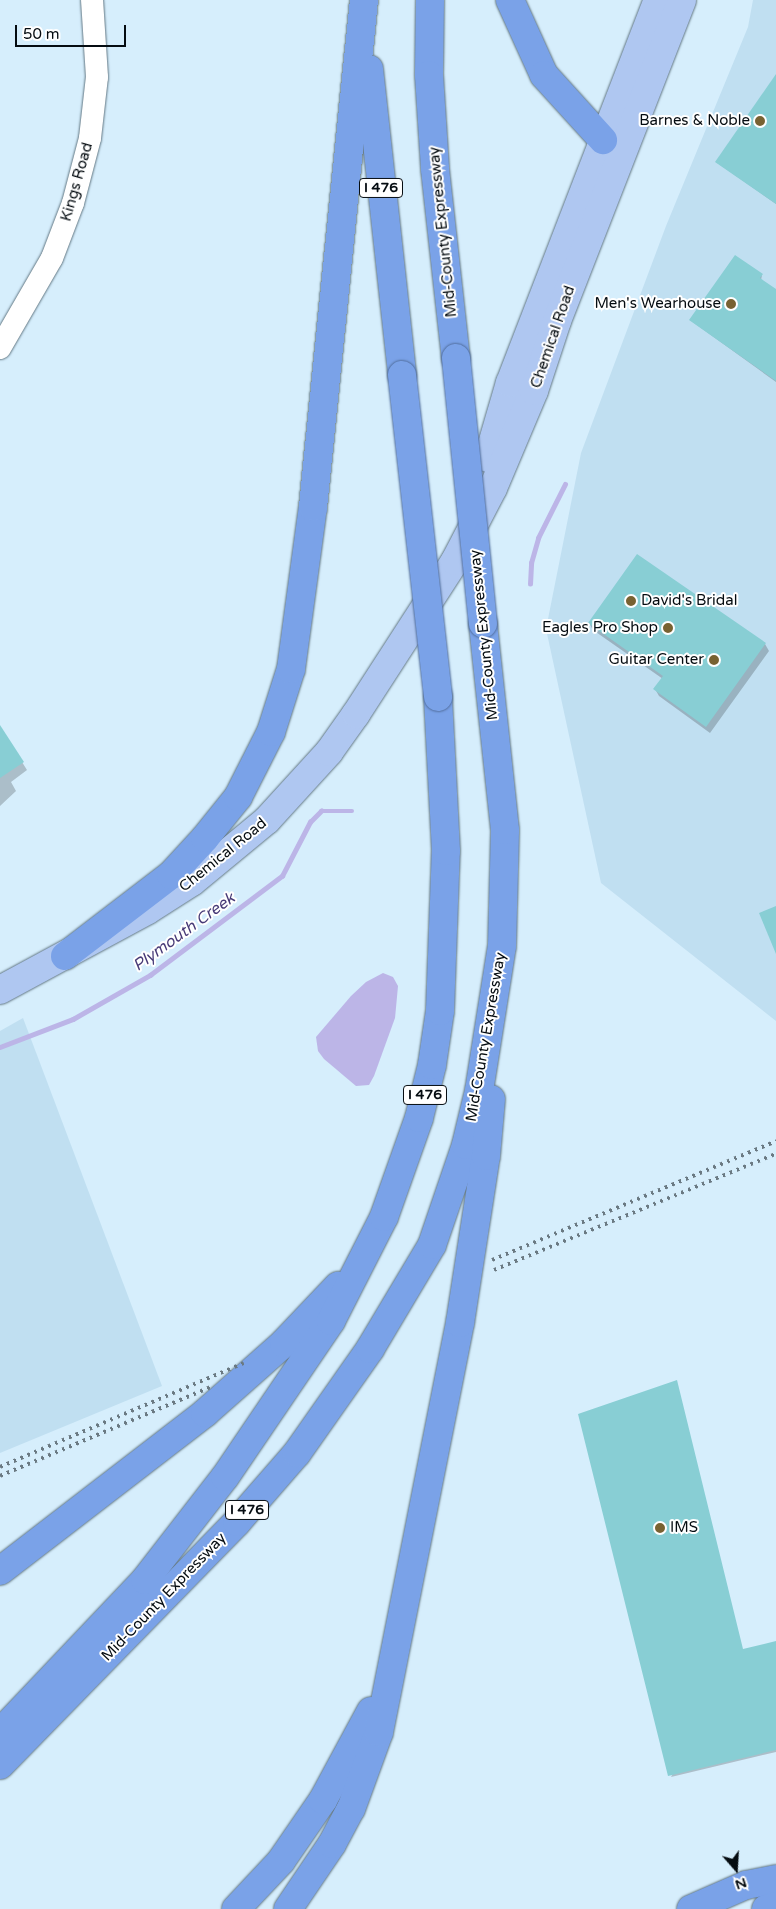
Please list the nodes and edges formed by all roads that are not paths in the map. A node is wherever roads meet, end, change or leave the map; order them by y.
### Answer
1 (92, 0) edge
2 (364, 0) edge
3 (371, 0) edge
4 (430, 0) edge
5 (510, 0) edge
6 (658, 0) edge
7 (682, 0) edge
8 (616, 139) junction
9 (0, 348) edge
10 (392, 658) junction
11 (65, 956) junction
12 (0, 990) edge
13 (493, 1018) junction
14 (372, 1244) junction
15 (0, 1571) edge
16 (396, 1641) junction
17 (11, 1732) edge
18 (0, 1765) edge
19 (776, 1879) edge
20 (776, 1906) edge
21 (236, 1909) edge
22 (288, 1909) edge
23 (691, 1909) edge
24 (766, 1909) edge

1 - 9 street, Kings Road
2 - 11 highway
3 - 14 highway, Mid-County Expressway / I 476, bridge
4 - 13 highway, Mid-County Expressway / I 476, bridge
5 - 8 highway
6 - 8 main road, Chemical Road
7 - 8 main road, Chemical Road
8 - 10 main road, Chemical Road
8 - 10 main road, Chemical Road
10 - 11 main road, Chemical Road
11 - 12 main road, Chemical Road
13 - 16 highway
13 - 17 highway, Mid-County Expressway / I 476
14 - 15 highway
14 - 17 highway, Mid-County Expressway / I 476
16 - 21 highway
16 - 22 highway
17 - 18 highway, I 476
19 - 23 highway
20 - 24 highway

